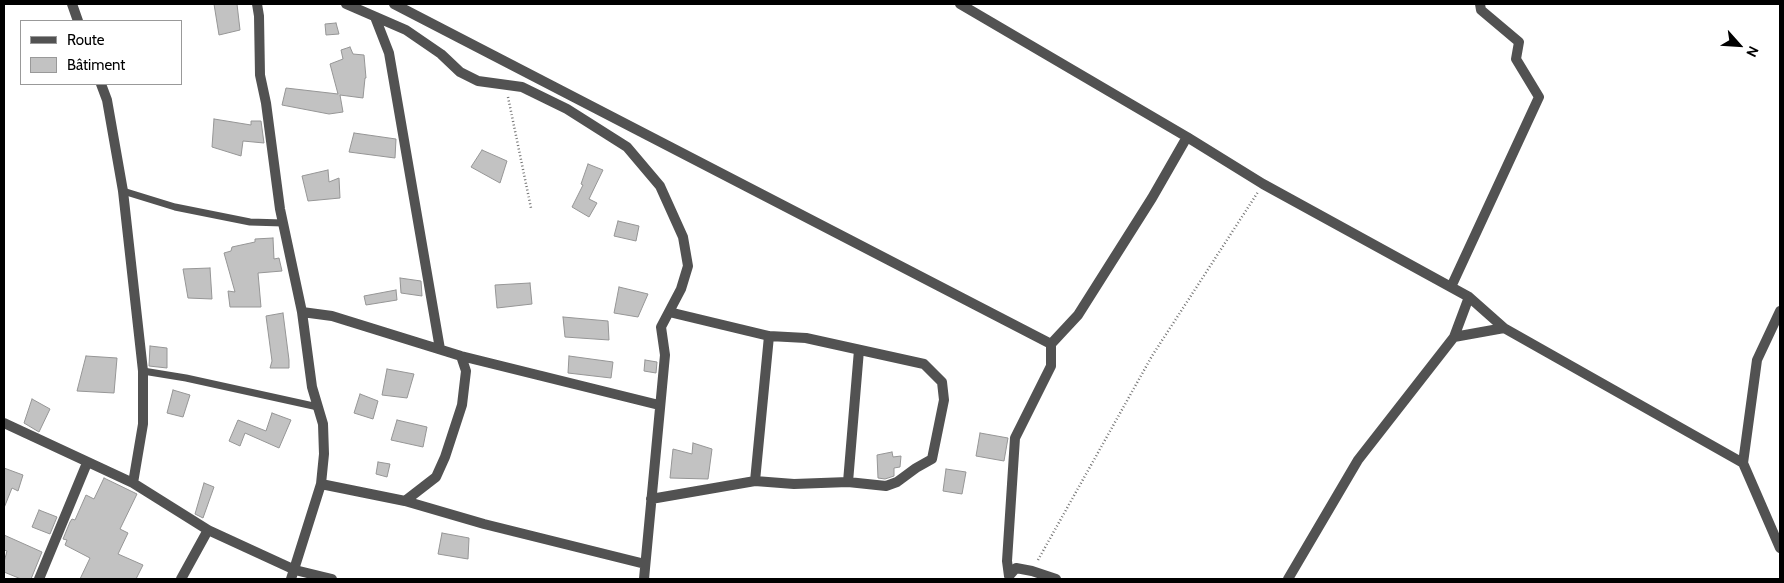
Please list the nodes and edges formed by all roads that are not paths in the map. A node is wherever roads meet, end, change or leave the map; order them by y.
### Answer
1 (72, 4) edge
2 (257, 4) edge
3 (346, 4) edge
4 (394, 4) edge
5 (960, 4) edge
6 (1472, 4) edge
7 (1480, 7) edge
8 (375, 18) junction
9 (78, 20) edge
10 (101, 85) edge
11 (1187, 138) junction
12 (123, 191) junction
13 (283, 223) junction
14 (1452, 288) junction
15 (1469, 298) junction
16 (1780, 311) edge
17 (302, 312) junction
18 (669, 312) junction
19 (1504, 328) junction
20 (769, 336) junction
21 (1454, 336) junction
22 (1051, 344) junction
23 (440, 349) junction
24 (859, 350) junction
25 (461, 356) junction
26 (142, 371) junction
27 (659, 405) junction
28 (318, 407) junction
29 (4, 423) edge
30 (87, 463) junction
31 (1743, 463) junction
32 (755, 481) junction
33 (848, 482) junction
34 (133, 483) junction
35 (321, 484) junction
36 (651, 499) junction
37 (405, 502) junction
38 (208, 530) junction
39 (1780, 548) edge
40 (645, 564) junction
41 (293, 575) edge
42 (39, 579) edge
43 (181, 579) edge
44 (332, 579) edge
45 (644, 579) edge
46 (1056, 579) edge
47 (1288, 579) edge

1 - 9 street
2 - 13 street
3 - 8 street
4 - 22 street
5 - 11 street
6 - 7 street
7 - 14 street
8 - 18 street
8 - 23 street
10 - 12 street
11 - 14 street
11 - 22 street
12 - 13 lane
12 - 26 street
13 - 17 street
14 - 15 street
15 - 19 street
15 - 21 street
16 - 31 street
17 - 23 street
17 - 28 street
18 - 20 street
18 - 27 street
19 - 21 street
19 - 31 street
20 - 24 street
20 - 32 street
21 - 47 street
22 - 46 street
23 - 25 street
24 - 33 street
24 - 33 street
25 - 27 street
25 - 37 street
26 - 28 lane
26 - 34 street
27 - 36 street
28 - 35 street
29 - 30 street
30 - 34 street
30 - 42 street
31 - 39 street
32 - 33 street
32 - 36 street
34 - 38 street
35 - 37 street
35 - 41 street
36 - 40 street
37 - 40 street
38 - 41 street
38 - 43 street
40 - 45 street
41 - 44 street

